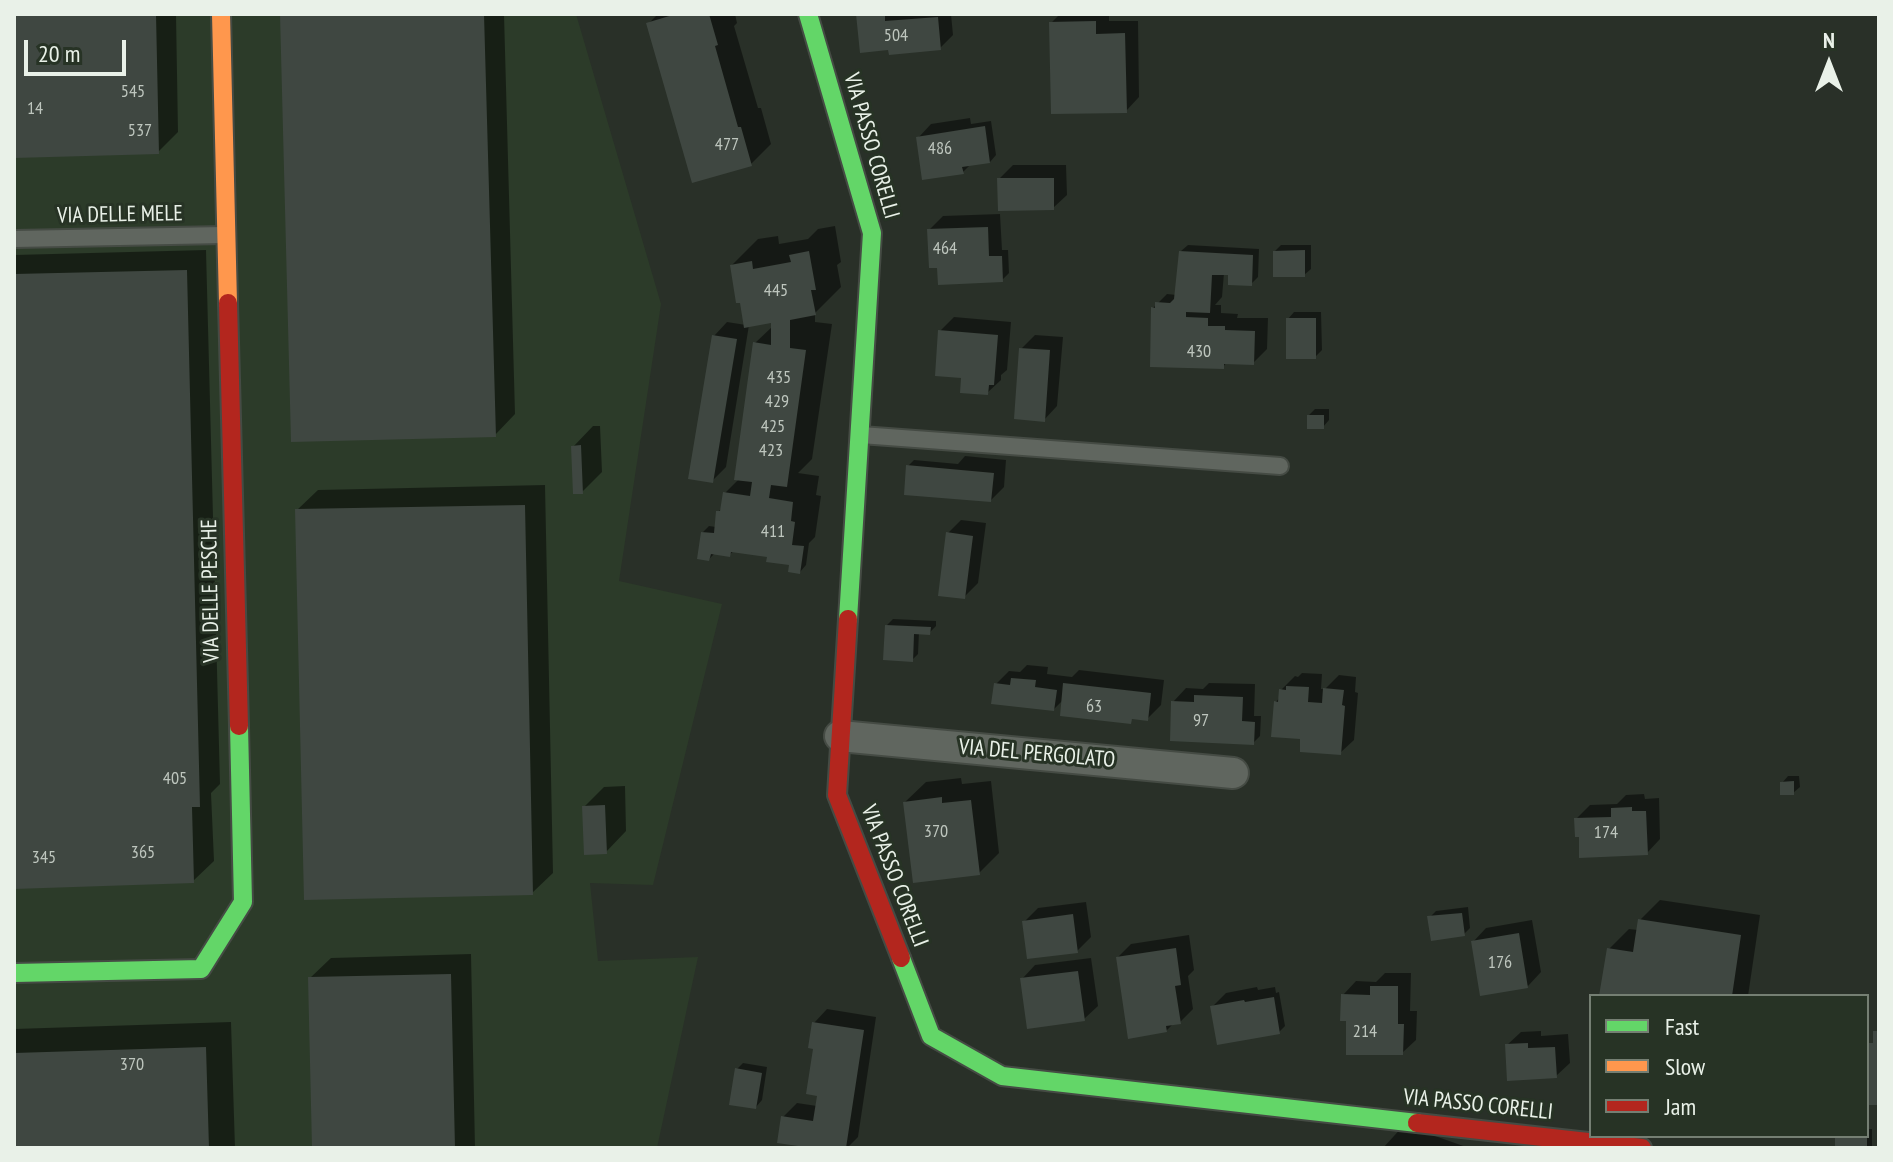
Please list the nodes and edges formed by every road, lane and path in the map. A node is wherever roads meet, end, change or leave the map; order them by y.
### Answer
1 (221, 14) edge
2 (808, 14) edge
3 (226, 235) junction
4 (14, 239) edge
5 (860, 435) junction
6 (1280, 466) dead end
7 (840, 736) junction
8 (1233, 773) dead end
9 (14, 973) edge
10 (1642, 1148) edge

1 - 3 street, VIA DELLE PESCHE
2 - 5 street, VIA PASSO CORELLI
3 - 4 lane, VIA DELLE MELE
3 - 9 street, VIA DELLE PESCHE
5 - 6 lane
5 - 7 street, VIA PASSO CORELLI
7 - 8 street, VIA DEL PERGOLATO
7 - 10 street, VIA PASSO CORELLI

